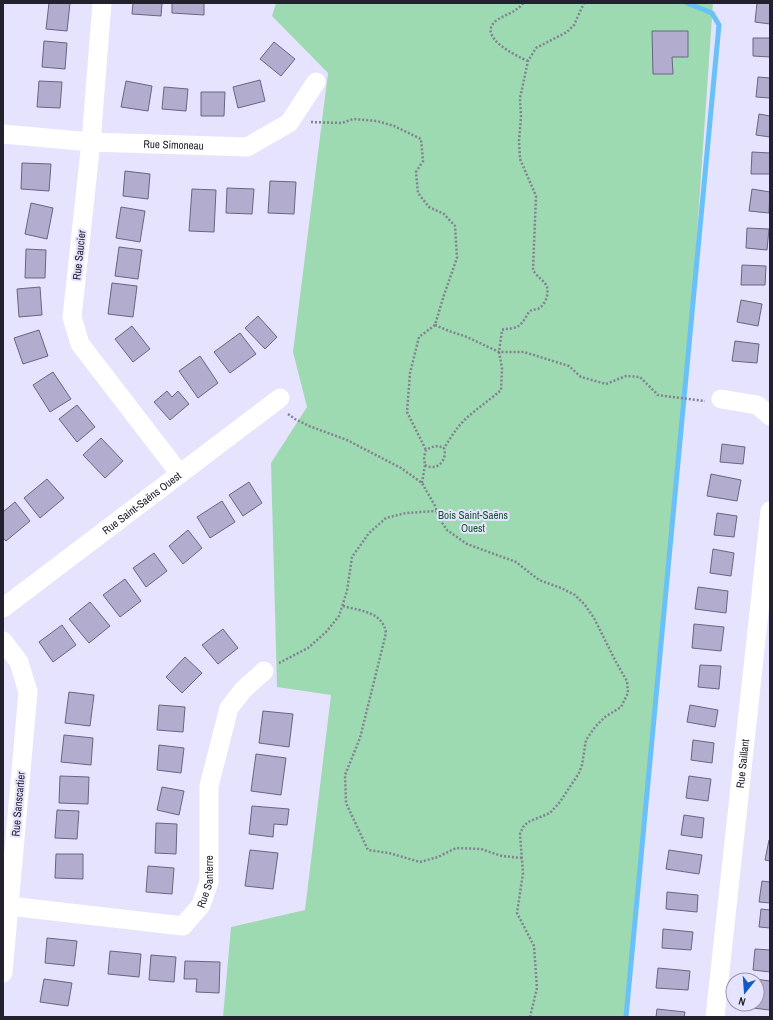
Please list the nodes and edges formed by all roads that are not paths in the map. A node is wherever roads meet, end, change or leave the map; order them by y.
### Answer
1 (102, 3) edge
2 (316, 82) dead end
3 (3, 134) edge
4 (91, 142) junction
5 (278, 399) road end
6 (721, 399) road end
7 (770, 416) edge
8 (180, 474) junction
9 (770, 511) edge
10 (3, 608) edge
11 (3, 641) edge
12 (264, 671) road end
13 (9, 906) junction
14 (3, 973) edge
15 (715, 1017) edge

1 - 4 street, Rue Saucier
2 - 4 street, Rue Simoneau
3 - 4 street, Rue Simoneau
4 - 8 street, Rue Saucier
5 - 8 street, Rue Saint-Saëns Ouest
6 - 7 street
8 - 10 street, Rue Saint-Saëns Ouest
9 - 15 street, Rue Saillant
11 - 13 street, Rue Sanscartier
12 - 13 street, Rue Santerre
13 - 14 street, Rue Sanscartier

